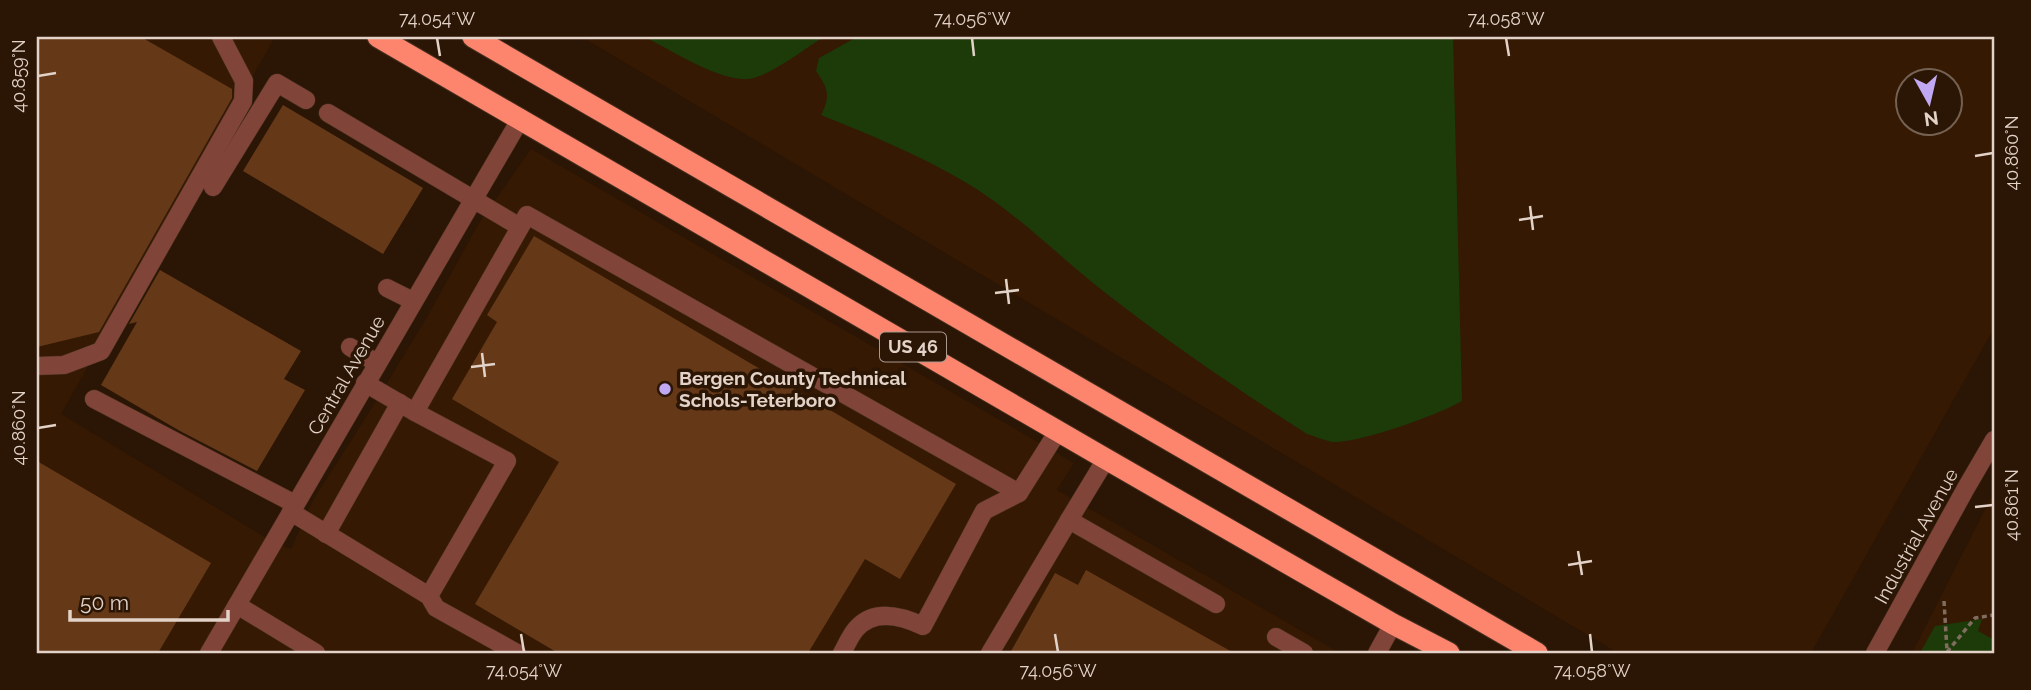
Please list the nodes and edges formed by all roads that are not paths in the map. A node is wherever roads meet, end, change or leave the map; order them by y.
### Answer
1 (221, 37) edge
2 (378, 37) edge
3 (473, 37) edge
4 (306, 100) dead end
5 (328, 113) dead end
6 (521, 118) junction
7 (213, 187) dead end
8 (473, 198) junction
9 (520, 227) junction
10 (387, 288) dead end
11 (413, 301) junction
12 (350, 347) dead end
13 (377, 363) junction
14 (37, 366) edge
15 (365, 383) junction
16 (94, 399) dead end
17 (407, 408) junction
18 (1058, 430) junction
19 (1994, 440) edge
20 (1106, 459) junction
21 (1019, 493) junction
22 (293, 508) junction
23 (1069, 520) junction
24 (326, 534) junction
25 (429, 596) junction
26 (1216, 604) dead end
27 (237, 605) junction
28 (1393, 624) junction
29 (1276, 637) dead end
30 (209, 653) edge
31 (316, 653) edge
32 (517, 653) edge
33 (842, 653) edge
34 (990, 653) edge
35 (1304, 653) edge
36 (1377, 653) edge
37 (1447, 653) edge
38 (1536, 653) edge
39 (1875, 653) edge

1 - 14 street
2 - 6 highway, US 46
3 - 38 highway, US 46
4 - 7 street
5 - 8 street
6 - 8 street, Central Avenue
6 - 18 highway, US 46
8 - 9 street
8 - 11 street, Central Avenue
9 - 17 street
9 - 21 street
10 - 11 street
11 - 13 street, Central Avenue
12 - 13 street
13 - 15 street, Central Avenue
15 - 17 street
15 - 22 street, Central Avenue
16 - 22 street
17 - 24 street
17 - 25 street
18 - 20 highway, US 46
18 - 21 street
19 - 39 street, Industrial Avenue
20 - 23 street
20 - 28 highway, US 46
21 - 33 street
22 - 24 street
22 - 27 street, Central Avenue
23 - 26 street
23 - 34 street
24 - 25 street
25 - 32 street
27 - 30 street, Central Avenue
27 - 31 street
28 - 36 street
28 - 37 highway, US 46
29 - 35 street

